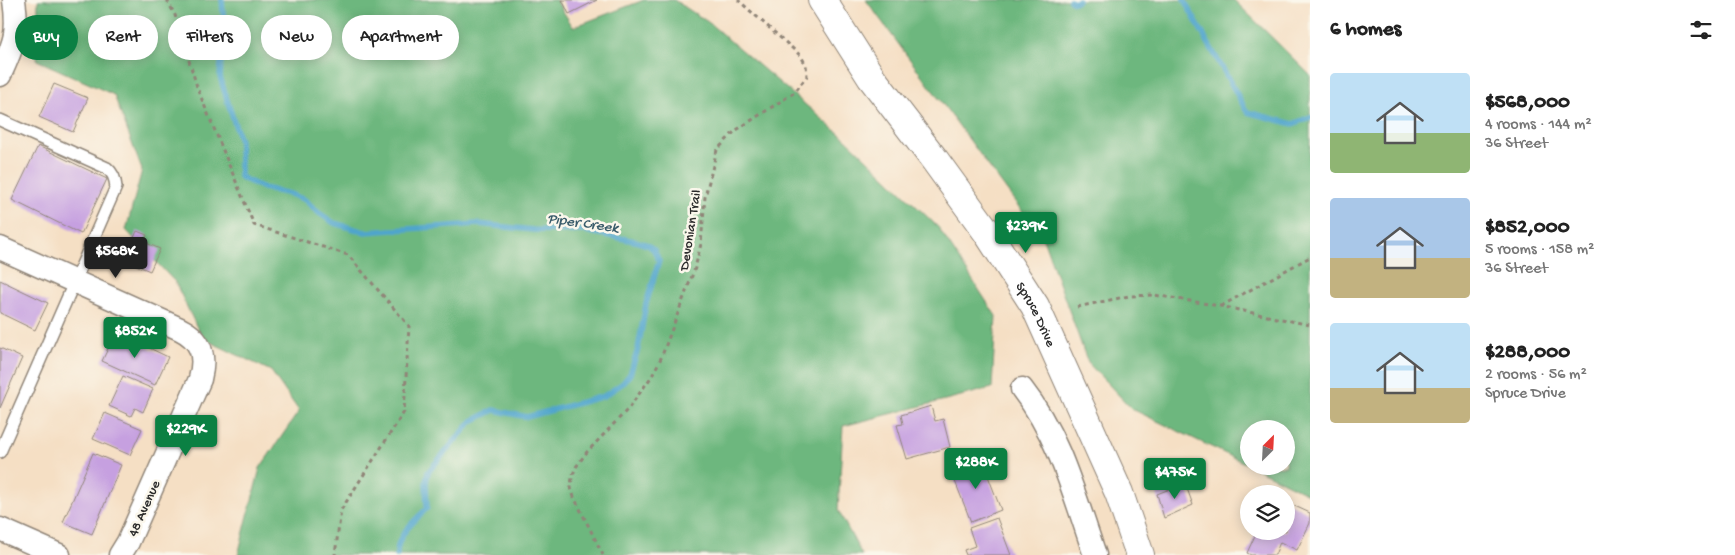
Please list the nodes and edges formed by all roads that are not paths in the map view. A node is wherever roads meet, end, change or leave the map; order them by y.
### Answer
1 (14, 0) edge
2 (822, 0) edge
3 (0, 74) edge
4 (0, 120) edge
5 (0, 248) edge
6 (75, 281) junction
7 (1022, 389) dead end
8 (0, 452) edge
9 (0, 529) edge
10 (58, 555) edge
11 (120, 555) edge
12 (1095, 555) edge
13 (1140, 555) edge

1 - 3 street
2 - 13 street, Spruce Drive
4 - 6 lane
5 - 6 street
6 - 8 lane
6 - 11 street, 48 Avenue
7 - 12 street
9 - 10 street

